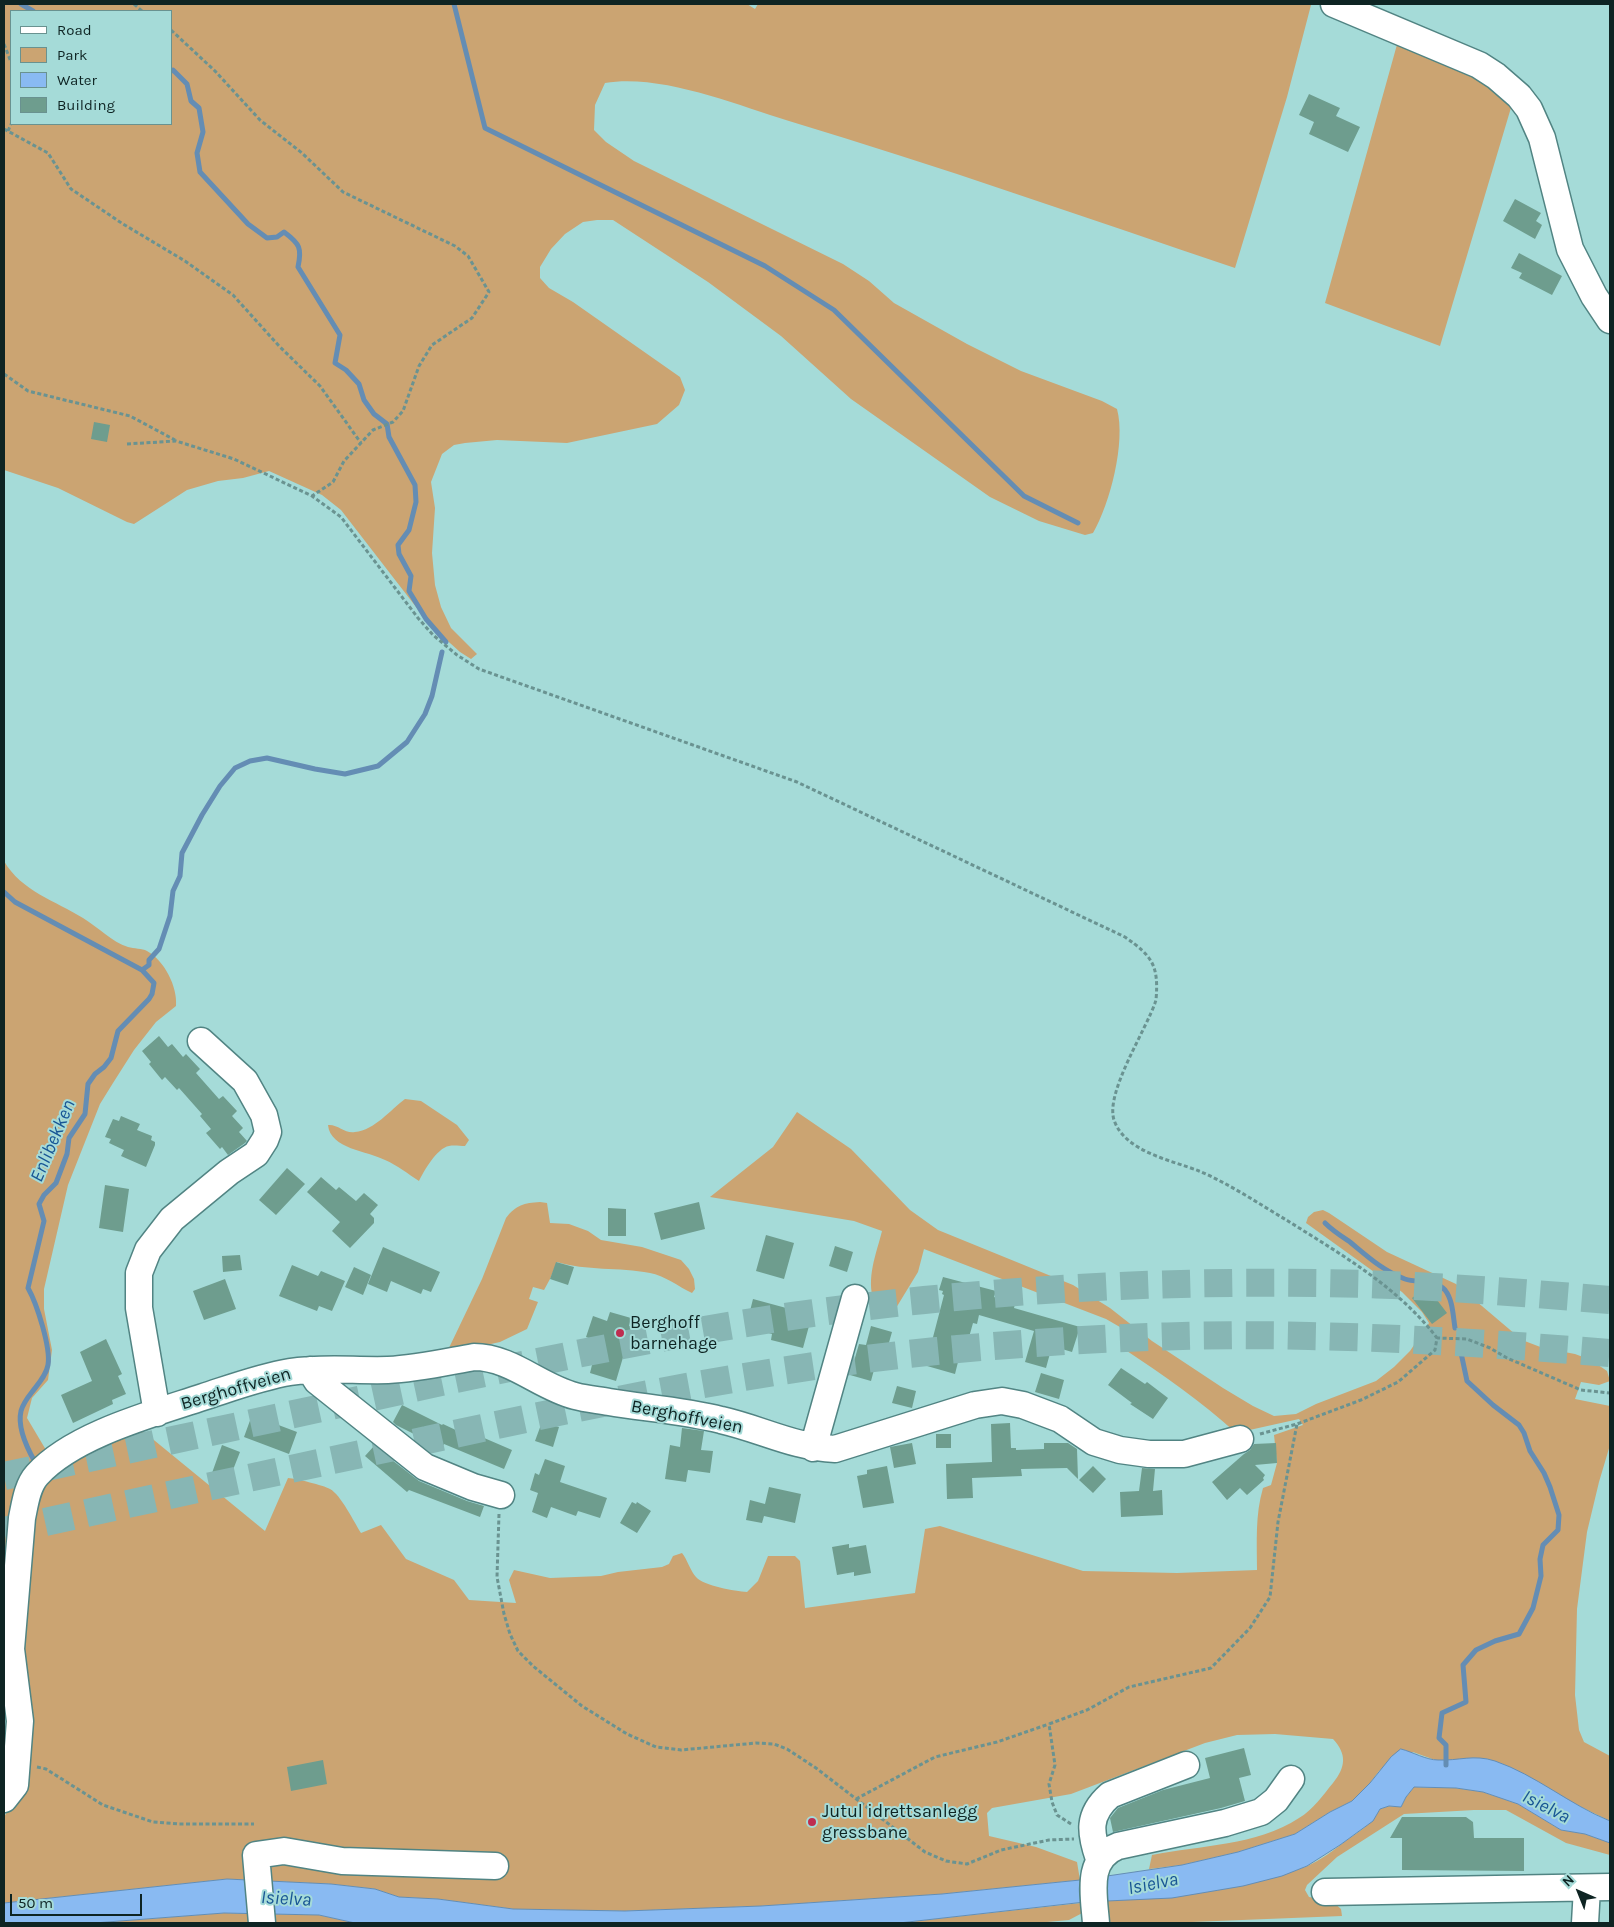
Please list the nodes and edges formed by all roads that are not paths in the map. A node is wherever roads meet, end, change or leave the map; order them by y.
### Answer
1 (1334, 4) edge
2 (1610, 320) edge
3 (201, 1041) dead end
4 (855, 1298) dead end
5 (310, 1370) junction
6 (157, 1413) junction
7 (1240, 1439) road end
8 (813, 1448) junction
9 (501, 1495) road end
10 (4, 1728) edge
11 (17, 1759) junction
12 (1186, 1765) dead end
13 (1291, 1779) dead end
14 (4, 1799) edge
15 (1095, 1857) junction
16 (495, 1866) dead end
17 (1599, 1887) edge
18 (1325, 1892) dead end
19 (1095, 1913) edge
20 (262, 1923) edge
21 (1584, 1923) edge

1 - 2 street
3 - 6 street, Berghoffveien
4 - 8 street
5 - 6 street, Berghoffveien
5 - 8 street, Berghoffveien
5 - 9 street
6 - 11 street, Berghoffveien
7 - 8 street, Berghoffveien
10 - 11 street
11 - 14 street, Berghoffveien
12 - 15 street
13 - 15 street
15 - 19 street
16 - 20 street
17 - 18 street
17 - 21 street

